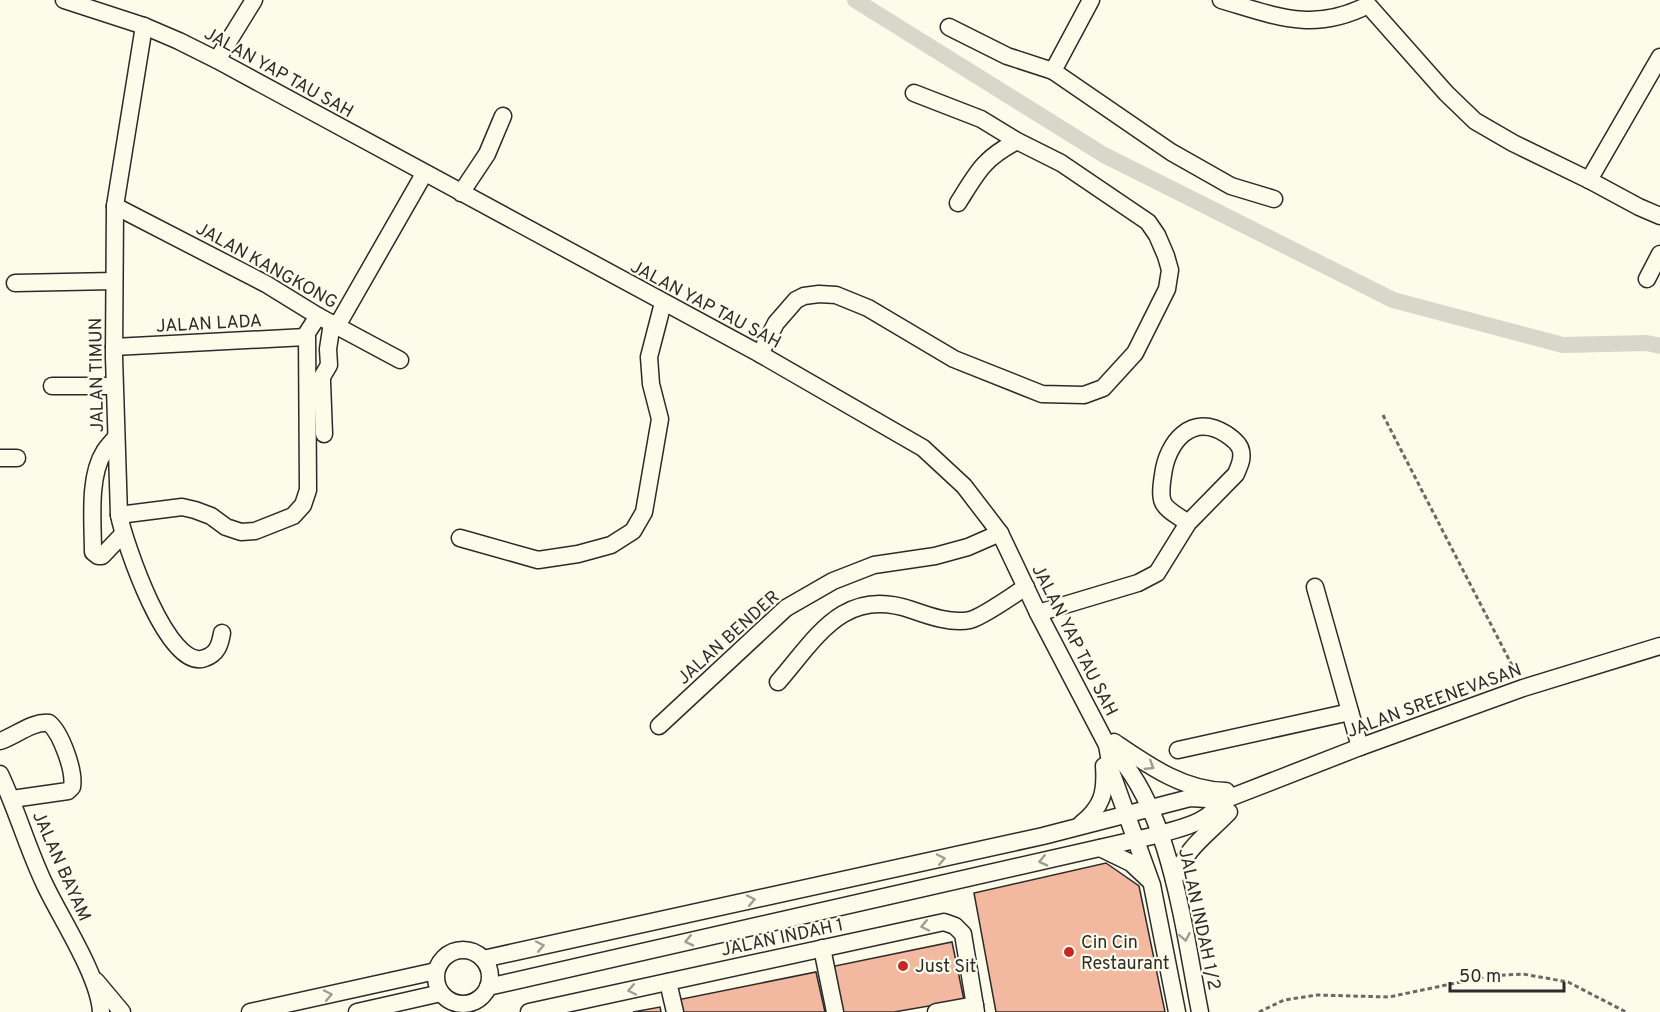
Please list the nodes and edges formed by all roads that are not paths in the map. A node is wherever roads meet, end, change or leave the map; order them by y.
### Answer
1 (64, 0) edge
2 (254, 0) edge
3 (1091, 0) edge
4 (1221, 0) edge
5 (1371, 3) edge
6 (144, 26) junction
7 (949, 27) dead end
8 (1660, 57) edge
9 (217, 60) junction
10 (1053, 71) junction
11 (914, 93) dead end
12 (503, 117) dead end
13 (1017, 141) junction
14 (424, 174) junction
15 (1589, 180) junction
16 (461, 193) junction
17 (1274, 199) dead end
18 (958, 202) dead end
19 (115, 206) junction
20 (1660, 216) edge
21 (1660, 254) edge
22 (1647, 279) dead end
23 (114, 281) junction
24 (15, 283) dead end
25 (663, 303) junction
26 (329, 321) junction
27 (306, 338) junction
28 (114, 347) junction
29 (760, 354) junction
30 (400, 360) dead end
31 (52, 386) dead end
32 (114, 386) junction
33 (324, 434) dead end
34 (116, 437) junction
35 (0, 458) edge
36 (17, 458) dead end
37 (119, 515) junction
38 (1188, 523) junction
39 (999, 533) junction
40 (123, 534) junction
41 (460, 538) dead end
42 (1026, 587) junction
43 (1315, 587) dead end
44 (1038, 613) junction
45 (222, 633) dead end
46 (1660, 646) edge
47 (778, 682) dead end
48 (1350, 712) junction
49 (659, 726) dead end
50 (1104, 739) junction
51 (0, 741) edge
52 (1360, 747) junction
53 (1178, 750) dead end
54 (0, 774) edge
55 (1250, 790) junction
56 (12, 799) junction
57 (1224, 800) junction
58 (1150, 808) junction
59 (1126, 815) junction
60 (1075, 828) junction
61 (1161, 834) junction
62 (1136, 839) junction
63 (1100, 848) junction
64 (1174, 880) junction
65 (1152, 885) junction
66 (822, 948) junction
67 (483, 959) junction
68 (436, 971) junction
69 (90, 973) junction
70 (668, 982) junction
71 (488, 987) junction
72 (441, 993) junction
73 (474, 1007) edge
74 (976, 1009) edge
75 (101, 1012) edge
76 (122, 1012) edge
77 (250, 1012) edge
78 (357, 1012) edge
79 (529, 1012) edge
80 (675, 1012) edge
81 (835, 1012) edge
82 (936, 1012) edge
83 (1177, 1012) edge
84 (1200, 1012) edge

1 - 6 street, JALAN YAP TAU SAH
2 - 9 street
3 - 10 street
4 - 5 street
5 - 15 street
6 - 9 street, JALAN YAP TAU SAH
6 - 19 street, JALAN TIMUN
7 - 10 street
8 - 15 street
9 - 14 street, JALAN YAP TAU SAH
10 - 17 street
11 - 13 street
12 - 16 street
13 - 18 street
13 - 29 street
14 - 16 street, JALAN YAP TAU SAH
14 - 26 street
15 - 20 street
16 - 25 street, JALAN YAP TAU SAH
19 - 23 street, JALAN TIMUN
19 - 26 street, JALAN KANGKONG
21 - 22 street
23 - 24 street
23 - 28 street, JALAN TIMUN
25 - 29 street, JALAN YAP TAU SAH
25 - 41 street
26 - 27 street
26 - 30 street, JALAN KANGKONG
26 - 33 street
27 - 28 street, JALAN LADA
27 - 37 street
28 - 32 street, JALAN TIMUN
29 - 39 street, JALAN YAP TAU SAH
31 - 32 street
32 - 34 street, JALAN TIMUN
34 - 37 street, JALAN TIMUN
34 - 40 street
35 - 36 street
37 - 40 street, JALAN TIMUN
38 - 38 street
38 - 44 street
39 - 42 street, JALAN YAP TAU SAH
39 - 49 street, JALAN BENDER
40 - 45 street, JALAN TIMUN
42 - 44 street, JALAN YAP TAU SAH
42 - 47 street
43 - 48 street
44 - 50 street, JALAN YAP TAU SAH
46 - 52 street, JALAN SREENEVASAN
48 - 52 street
48 - 53 street
50 -> 55 street
50 - 58 street, JALAN INDAH 1/2
50 - 59 street, JALAN YAP TAU SAH
50 - 60 street
51 - 56 street
52 - 55 street, JALAN SREENEVASAN
54 - 56 street, JALAN BAYAM
55 - 57 street, JALAN SREENEVASAN
55 - 64 street
56 - 69 street, JALAN BAYAM
57 - 58 street
57 - 61 street
58 - 59 street
58 - 61 street, JALAN INDAH 1/2
59 - 60 street
59 - 62 street, JALAN YAP TAU SAH
67 -> 60 street
61 - 62 street
61 - 64 street, JALAN INDAH 1/2
62 - 63 street
62 - 65 street
63 - 65 street
63 -> 71 street
64 -> 84 street, JALAN INDAH 1/2
65 - 83 street
66 - 70 street, JALAN INDAH 1
74 -> 66 street, JALAN INDAH 1
66 - 81 street
67 - 68 street
67 - 71 street
68 - 72 street
77 -> 68 street
69 - 75 street, JALAN BAYAM
69 - 76 street, JALAN BAYAM
70 -> 79 street, JALAN INDAH 1
70 - 80 street
71 - 73 street
72 - 73 street
72 - 78 street
74 - 82 street

